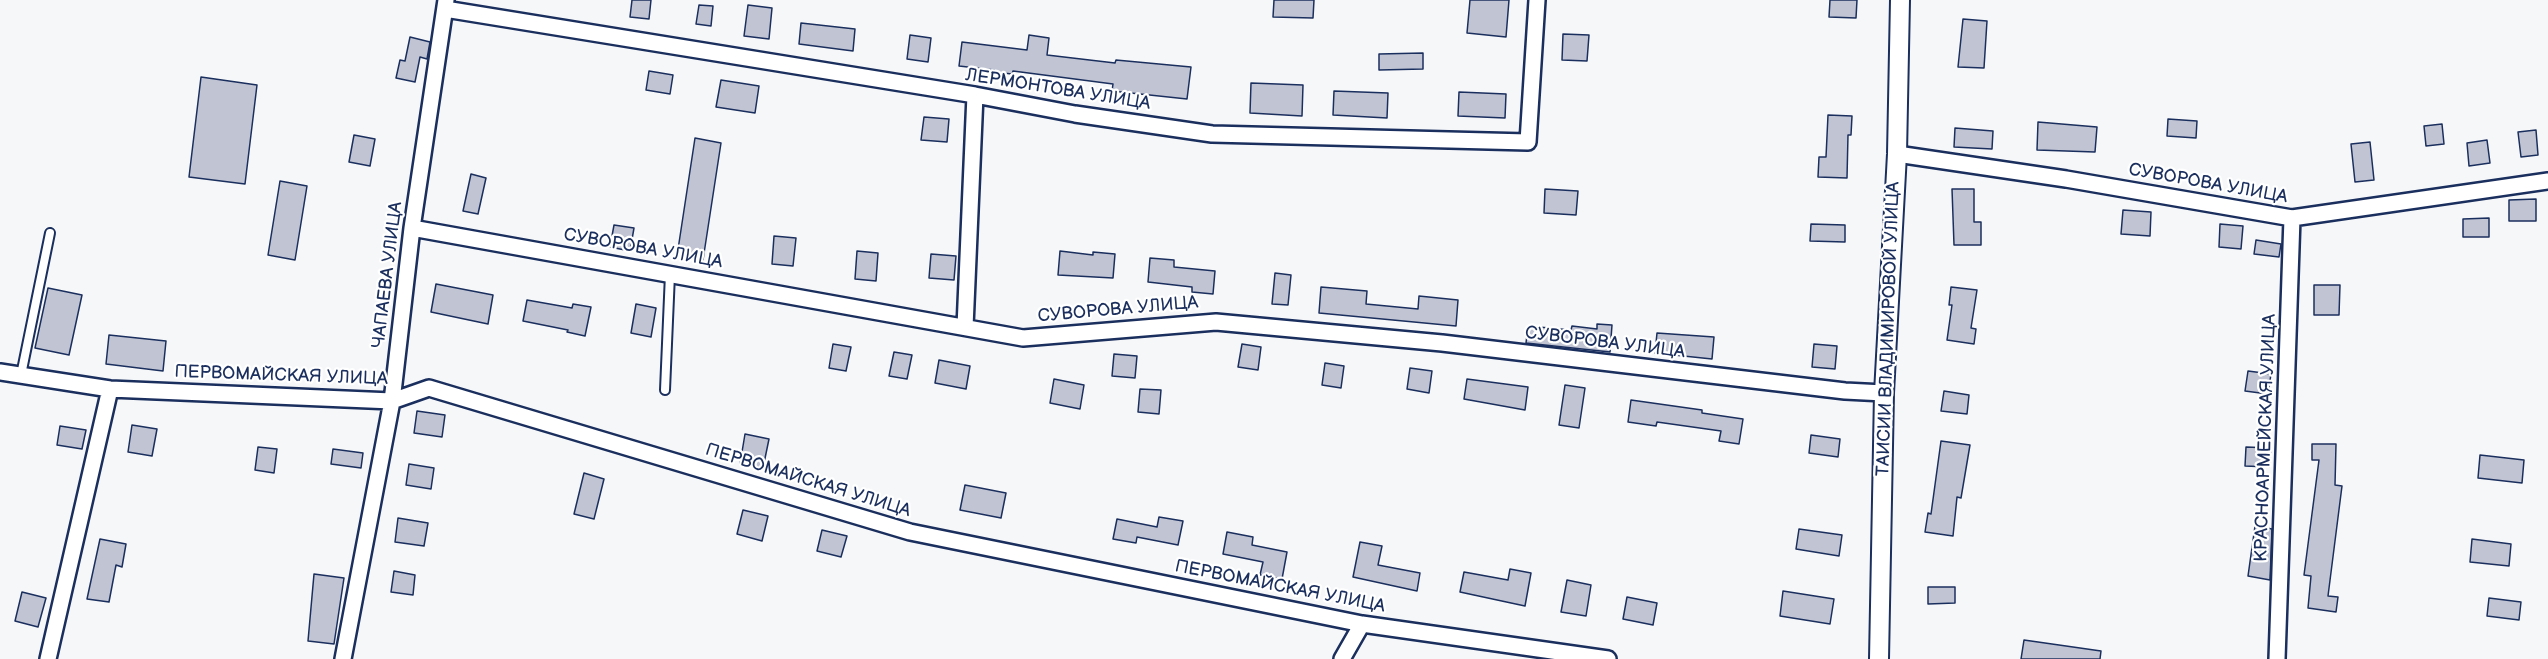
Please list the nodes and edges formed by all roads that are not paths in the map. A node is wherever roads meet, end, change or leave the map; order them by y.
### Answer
1 (1537, 0) edge
2 (1900, 0) edge
3 (445, 5) edge
4 (975, 95) junction
5 (1897, 154) junction
6 (2548, 181) edge
7 (2292, 218) junction
8 (412, 228) junction
9 (50, 233) dead end
10 (670, 274) junction
11 (965, 327) junction
12 (0, 372) edge
13 (21, 376) junction
14 (111, 389) junction
15 (665, 390) dead end
16 (1884, 393) junction
17 (393, 401) junction
18 (1362, 624) junction
19 (48, 659) edge
20 (343, 659) edge
21 (1342, 659) edge
22 (1608, 659) edge
23 (1880, 659) edge
24 (2277, 659) edge

1 - 4 street, ЛЕРМОНТОВА УЛИЦА
2 - 5 street, ТАИСИИ ВЛАДИМИРОВОЙ УЛИЦА
3 - 4 street, ЛЕРМОНТОВА УЛИЦА
3 - 8 street, ЧАПАЕВА УЛИЦА
4 - 11 street
5 - 7 street, СУВОРОВА УЛИЦА
5 - 16 street, ТАИСИИ ВЛАДИМИРОВОЙ УЛИЦА
6 - 7 street, СУВОРОВА УЛИЦА
7 - 24 street, КРАСНОАРМЕЙСКАЯ УЛИЦА
8 - 10 street, СУВОРОВА УЛИЦА
8 - 17 street, ЧАПАЕВА УЛИЦА
9 - 13 lane
10 - 11 street, СУВОРОВА УЛИЦА
10 - 15 lane
11 - 16 street, СУВОРОВА УЛИЦА
12 - 13 street, ПЕРВОМАЙСКАЯ УЛИЦА
13 - 14 street, ПЕРВОМАЙСКАЯ УЛИЦА
14 - 17 street, ПЕРВОМАЙСКАЯ УЛИЦА
14 - 19 street
16 - 23 street, ТАИСИИ ВЛАДИМИРОВОЙ УЛИЦА
17 - 18 street, ПЕРВОМАЙСКАЯ УЛИЦА
17 - 20 street, ЧАПАЕВА УЛИЦА
18 - 21 street
18 - 22 street, ПЕРВОМАЙСКАЯ УЛИЦА

